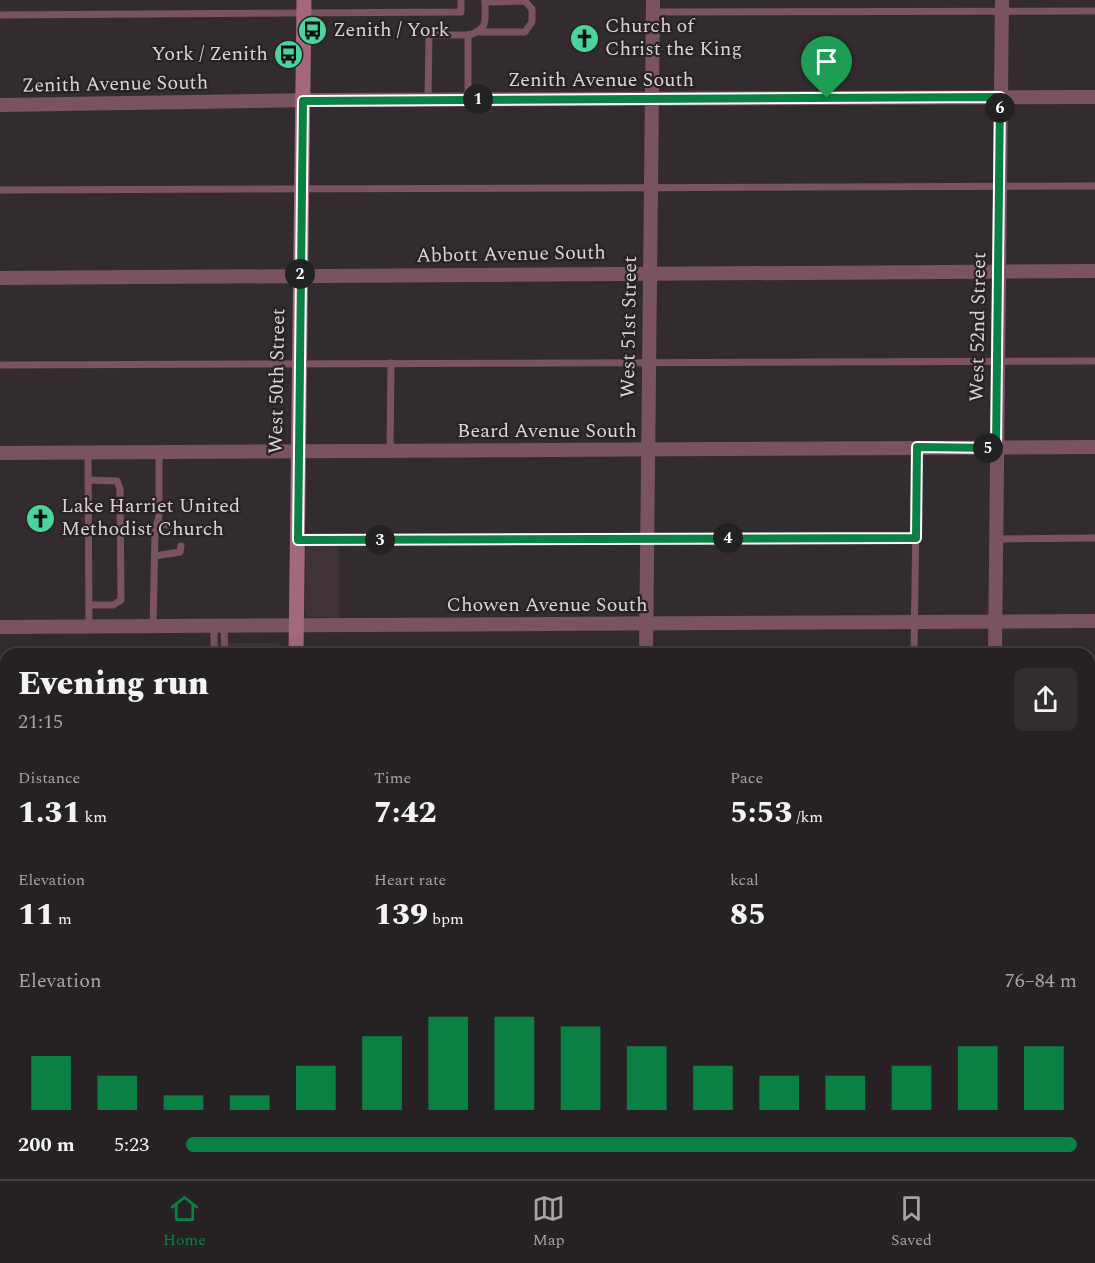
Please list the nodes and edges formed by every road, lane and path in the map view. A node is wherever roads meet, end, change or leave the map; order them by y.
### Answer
1 (461, 0) edge
2 (485, 1) edge
3 (1002, 5) edge
4 (653, 6) edge
5 (304, 7) edge
6 (1095, 11) edge
7 (0, 15) edge
8 (480, 32) junction
9 (468, 35) junction
10 (1000, 97) junction
11 (1095, 97) edge
12 (468, 99) junction
13 (428, 100) junction
14 (652, 100) junction
15 (303, 101) junction
16 (0, 105) edge
17 (1000, 186) junction
18 (1095, 186) edge
19 (652, 188) junction
20 (301, 189) junction
21 (0, 190) edge
22 (1095, 271) edge
23 (651, 272) junction
24 (998, 272) junction
25 (300, 276) junction
26 (0, 278) edge
27 (650, 361) junction
28 (1095, 361) edge
29 (997, 362) junction
30 (391, 363) junction
31 (298, 364) junction
32 (0, 365) edge
33 (917, 447) junction
34 (1095, 447) edge
35 (996, 448) junction
36 (649, 450) junction
37 (297, 451) junction
38 (390, 451) junction
39 (88, 452) junction
40 (159, 452) junction
41 (0, 453) edge
42 (88, 480) junction
43 (157, 523) junction
44 (181, 533) dead end
45 (916, 538) junction
46 (997, 538) junction
47 (1095, 538) edge
48 (648, 539) junction
49 (298, 540) junction
50 (181, 546) dead end
51 (155, 556) junction
52 (89, 605) junction
53 (1095, 621) edge
54 (914, 622) junction
55 (996, 622) junction
56 (647, 624) junction
57 (296, 626) junction
58 (0, 627) edge
59 (89, 627) junction
60 (153, 627) junction
61 (219, 627) junction
62 (215, 648) edge
63 (224, 648) edge
64 (296, 648) edge
65 (646, 648) edge
66 (914, 648) edge
67 (995, 648) edge

1 - 5 lane
2 - 8 lane
2 - 8 lane
3 - 4 lane
3 - 6 lane
3 - 10 street, West 52nd Street
4 - 14 street, West 51st Street
5 - 7 lane
5 - 15 main road, West 50th Street
8 - 9 lane
9 - 12 lane
9 - 13 lane
10 - 11 street, Zenith Avenue South
10 - 14 street, Zenith Avenue South
10 - 17 street, West 52nd Street
12 - 13 street, Zenith Avenue South
12 - 14 street, Zenith Avenue South
13 - 15 street, Zenith Avenue South
14 - 19 street, West 51st Street
15 - 16 street, Zenith Avenue South
15 - 20 main road, West 50th Street
17 - 18 lane
17 - 19 lane
17 - 24 street, West 52nd Street
19 - 20 lane
19 - 23 street, West 51st Street
20 - 21 lane
20 - 25 main road, West 50th Street
22 - 24 street, Abbott Avenue South
23 - 24 street, Abbott Avenue South
23 - 25 street, Abbott Avenue South
23 - 27 street, West 51st Street
24 - 29 street, West 52nd Street
25 - 26 street, Abbott Avenue South
25 - 31 main road, West 50th Street
27 - 29 lane
27 - 30 lane
27 - 36 street, West 51st Street
28 - 29 lane
29 - 35 street, West 52nd Street
30 - 31 lane
30 - 38 lane
31 - 32 lane
31 - 37 main road, West 50th Street
33 - 35 street, Beard Avenue South
33 - 36 street, Beard Avenue South
33 - 45 lane
34 - 35 street, Beard Avenue South
35 - 46 street, West 52nd Street
36 - 38 street, Beard Avenue South
36 - 48 street, West 51st Street
37 - 38 street, Beard Avenue South
37 - 40 street, Beard Avenue South
37 - 49 main road, West 50th Street
39 - 40 street, Beard Avenue South
39 - 41 street, Beard Avenue South
39 - 42 lane
40 - 43 lane
42 - 52 lane
42 - 52 lane
43 - 44 lane
43 - 51 lane
45 - 48 lane
45 - 54 lane
46 - 47 lane
46 - 55 street, West 52nd Street
48 - 49 lane
48 - 56 street, West 51st Street
49 - 57 main road, West 50th Street
50 - 51 lane
51 - 60 lane
52 - 59 lane
53 - 55 street, Chowen Avenue South
54 - 55 street, Chowen Avenue South
54 - 56 street, Chowen Avenue South
54 - 66 lane
55 - 67 street, West 52nd Street
56 - 57 street, Chowen Avenue South
56 - 65 street, West 51st Street
57 - 61 street, Chowen Avenue South
57 - 64 main road, West 50th Street
58 - 59 street, Chowen Avenue South
59 - 60 street, Chowen Avenue South
60 - 61 street, Chowen Avenue South
61 - 62 lane
61 - 63 lane

